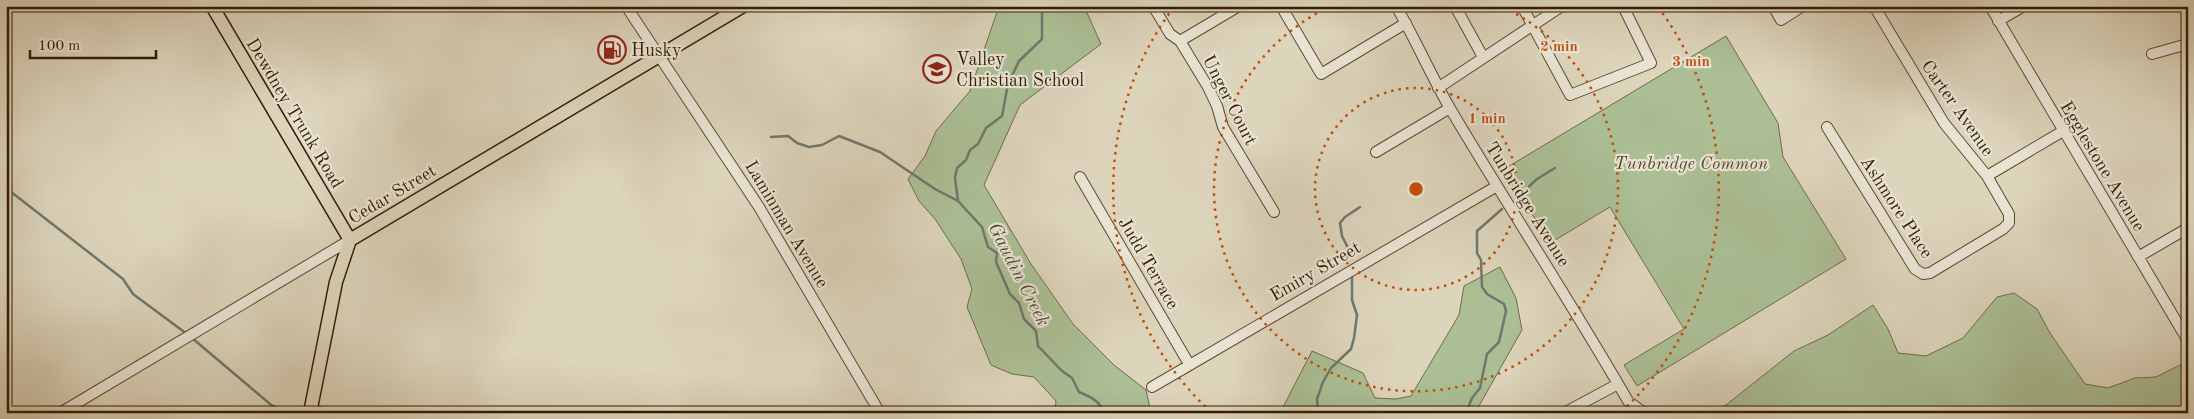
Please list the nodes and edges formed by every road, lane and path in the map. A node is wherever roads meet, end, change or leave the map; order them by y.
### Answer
1 (212, 6) edge
2 (626, 6) edge
3 (743, 6) edge
4 (1153, 6) edge
5 (1239, 6) edge
6 (1281, 6) edge
7 (1396, 6) edge
8 (1455, 6) edge
9 (1522, 6) edge
10 (1562, 6) edge
11 (1623, 6) edge
12 (1774, 6) edge
13 (1803, 6) edge
14 (1874, 6) edge
15 (1990, 6) edge
16 (2024, 6) edge
17 (1998, 21) junction
18 (1406, 23) junction
19 (1534, 25) junction
20 (1180, 41) junction
21 (2188, 46) edge
22 (2152, 54) dead end
23 (659, 56) junction
24 (1483, 57) junction
25 (1438, 88) junction
26 (1450, 108) junction
27 (1827, 127) dead end
28 (2063, 130) junction
29 (1376, 152) dead end
30 (1986, 176) junction
31 (1080, 177) dead end
32 (1497, 186) junction
33 (1274, 212) dead end
34 (2188, 228) edge
35 (350, 240) junction
36 (2138, 258) junction
37 (2188, 341) edge
38 (1189, 364) junction
39 (1618, 384) junction
40 (1152, 387) dead end
41 (315, 412) edge
42 (1643, 412) edge
43 (60, 413) edge
44 (880, 413) edge
45 (1564, 413) edge

1 - 35 main road, Dewdney Trunk Road
2 - 23 street, Laminman Avenue
3 - 23 main road, Cedar Street
4 - 20 street, Unger Court
5 - 20 street
6 - 18 street
7 - 18 street, Tunbridge Avenue
8 - 24 street
9 - 19 street
10 - 19 street
11 - 19 street
12 - 13 street
14 - 30 street, Carter Avenue
15 - 17 street, Egglestone Avenue
16 - 17 street
17 - 28 street, Egglestone Avenue
18 - 25 street, Tunbridge Avenue
19 - 24 street
20 - 33 street, Unger Court
21 - 22 street
23 - 35 main road, Cedar Street
23 - 44 street, Laminman Avenue
24 - 25 street
25 - 26 street, Tunbridge Avenue
26 - 29 street
26 - 32 street, Tunbridge Avenue
27 - 30 street, Ashmore Place
28 - 30 street, Carter Avenue
28 - 36 street, Egglestone Avenue
31 - 38 street, Judd Terrace
32 - 38 street, Emiry Street
32 - 39 street, Tunbridge Avenue
34 - 36 street
35 - 41 main road
35 - 43 street, Cedar Street
36 - 37 street, Egglestone Avenue
38 - 40 street, Emiry Street
39 - 42 street, Tunbridge Avenue
39 - 45 street

